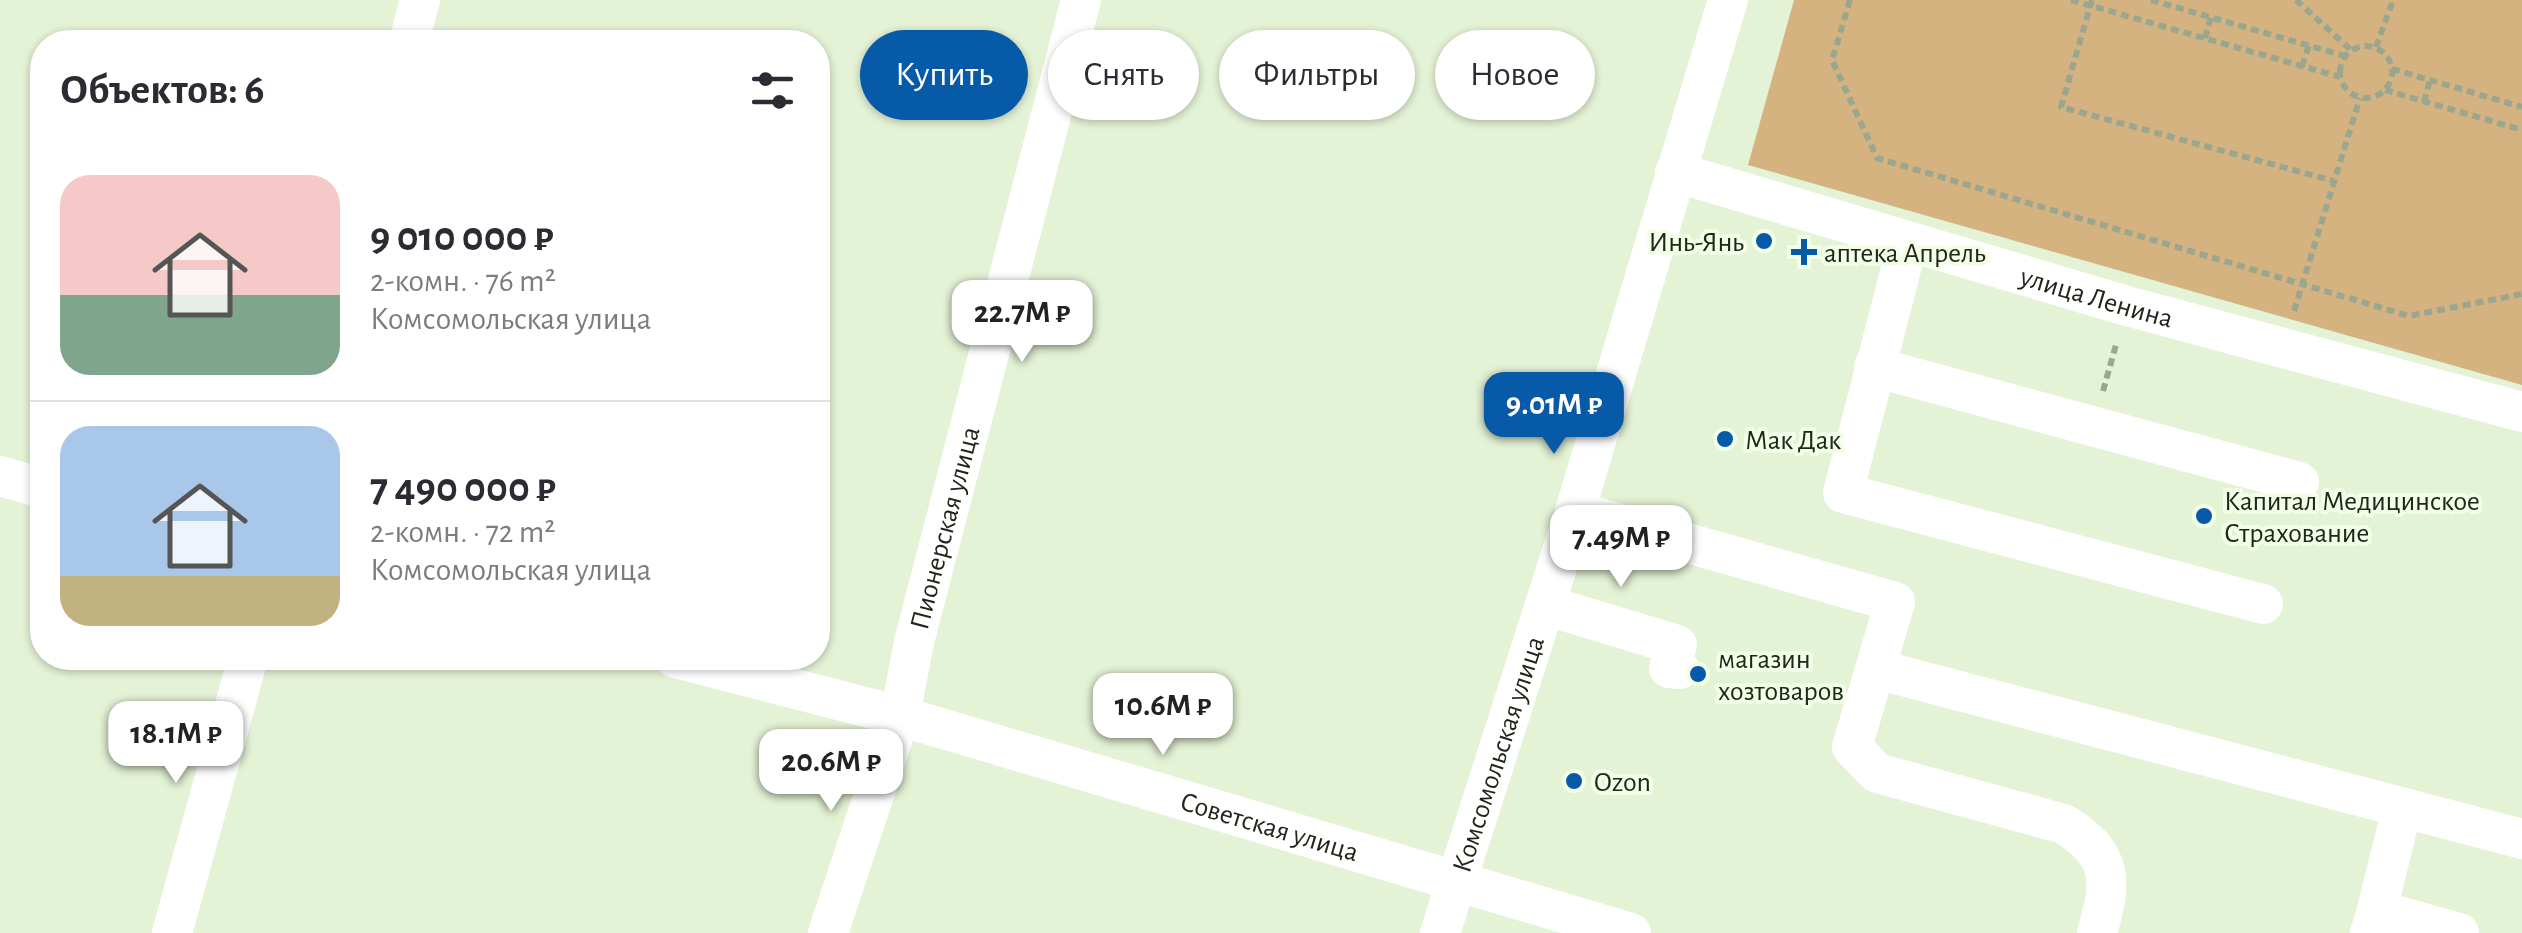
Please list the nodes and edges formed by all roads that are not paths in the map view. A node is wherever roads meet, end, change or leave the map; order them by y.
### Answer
1 (420, 0) edge
2 (1081, 0) edge
3 (1728, 0) edge
4 (413, 30) edge
5 (1675, 172) junction
6 (1908, 242) junction
7 (1874, 367) junction
8 (2522, 412) edge
9 (0, 476) edge
10 (2299, 482) dead end
11 (30, 485) edge
12 (1575, 511) junction
13 (2264, 604) dead end
14 (1545, 605) junction
15 (1876, 668) junction
16 (1679, 669) dead end
17 (245, 670) edge
18 (721, 670) edge
19 (900, 716) junction
20 (2402, 809) junction
21 (2522, 839) edge
22 (1456, 882) junction
23 (2373, 921) edge
24 (172, 933) edge
25 (828, 933) edge
26 (1440, 933) edge
27 (1630, 933) edge
28 (2097, 933) edge
29 (2459, 933) edge

1 - 4 street
2 - 19 street, Пионерская улица
3 - 5 street, Комсомольская улица
5 - 6 street, улица Ленина
5 - 12 street, Комсомольская улица
6 - 7 street
6 - 8 street, улица Ленина
7 - 10 street
7 - 13 street
9 - 11 street
12 - 14 street, Комсомольская улица
12 - 15 street
14 - 16 street
14 - 22 street, Комсомольская улица
15 - 20 street
15 - 28 street
17 - 24 street
18 - 19 street, Советская улица
19 - 22 street, Советская улица
19 - 25 street, Пионерская улица
20 - 21 street
20 - 23 street
22 - 26 street, Комсомольская улица
22 - 27 street, Советская улица
23 - 29 street

